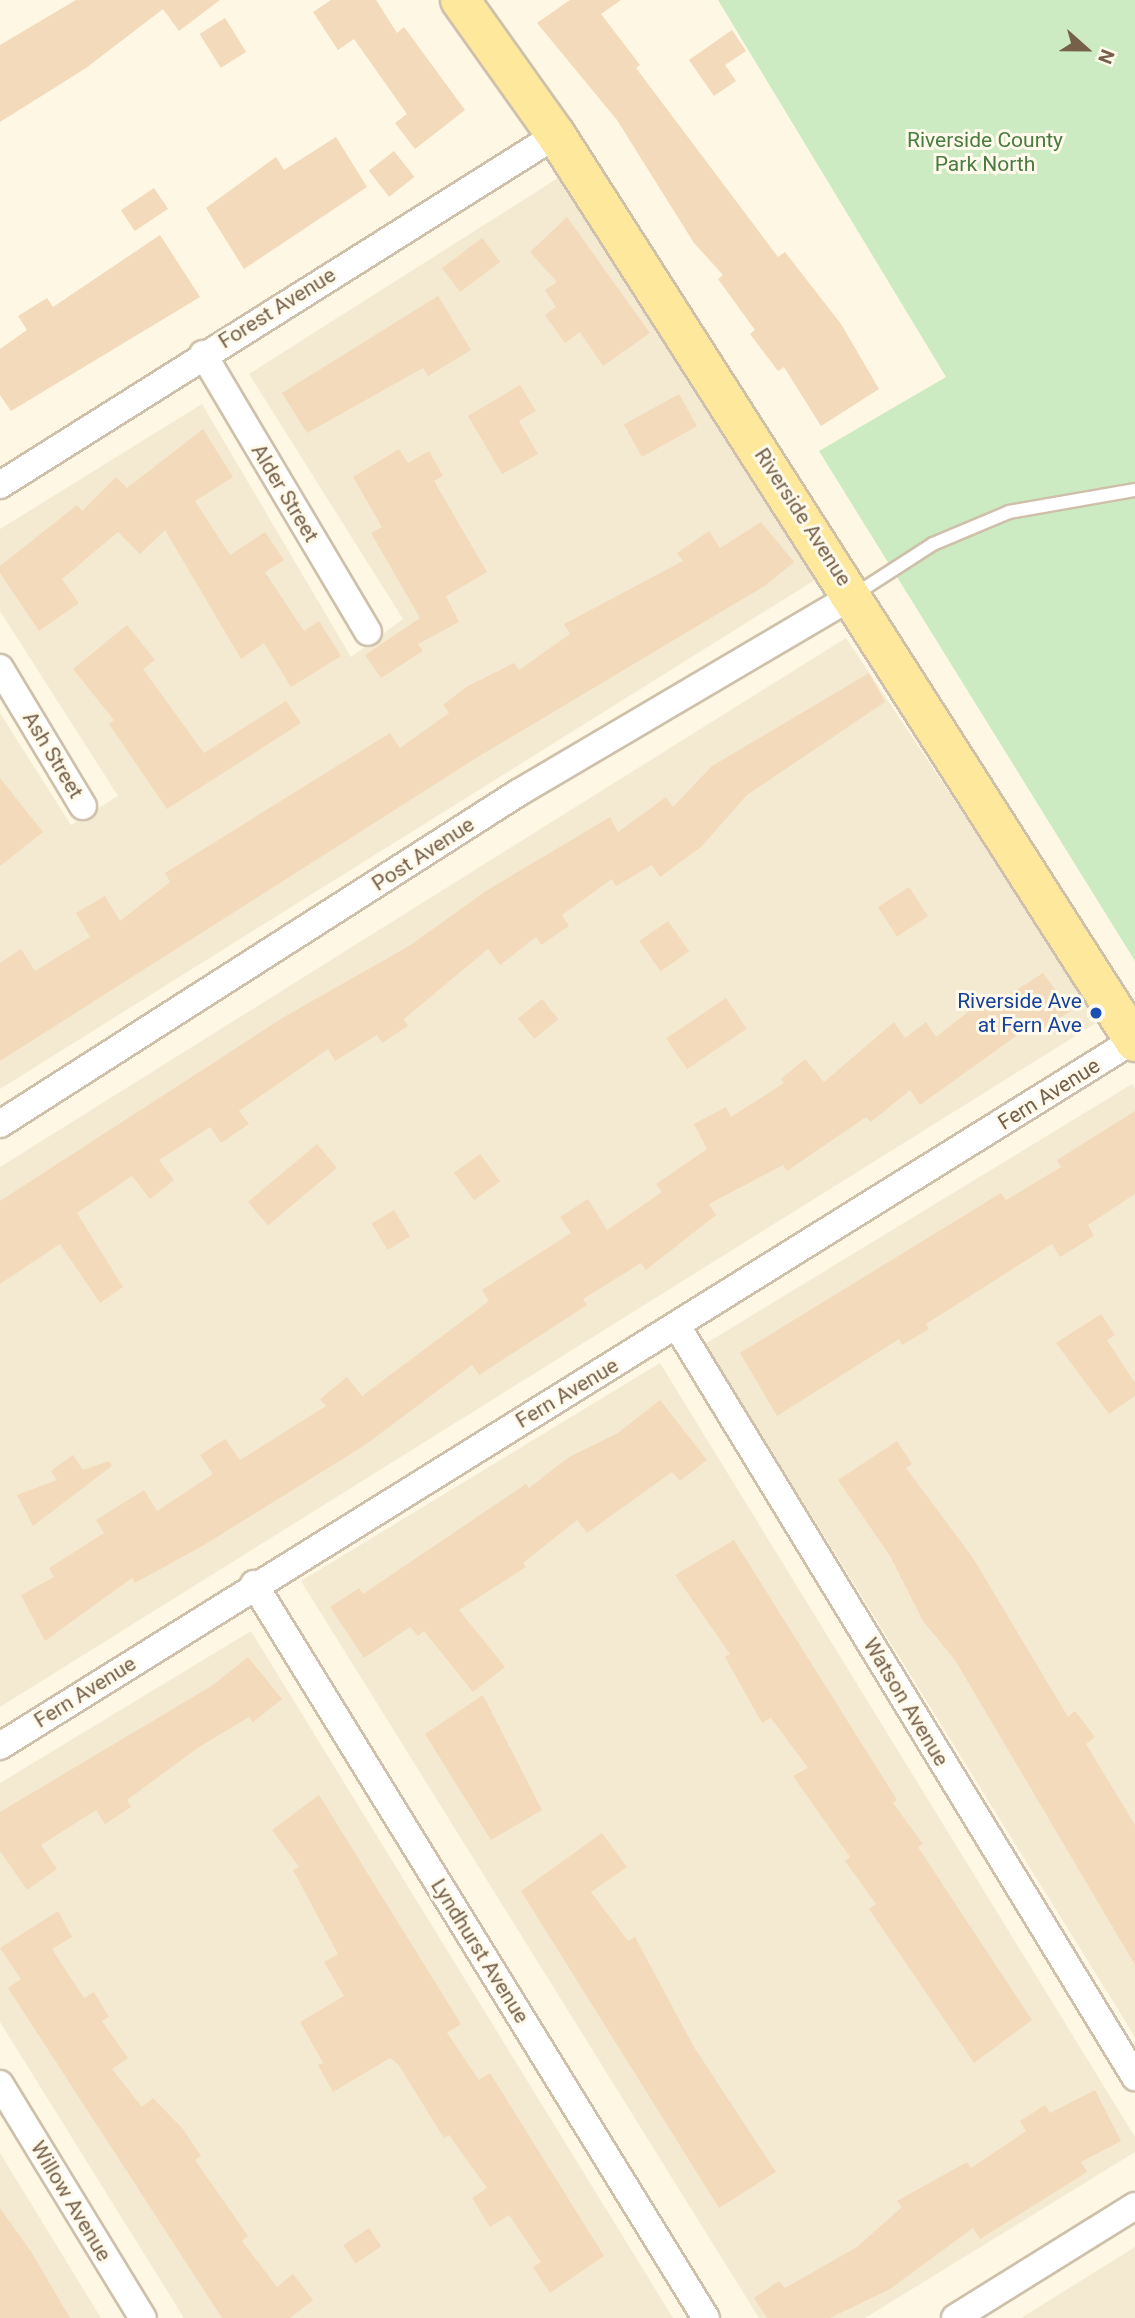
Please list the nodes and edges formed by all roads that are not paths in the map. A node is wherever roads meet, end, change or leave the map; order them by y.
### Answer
1 (460, 0) edge
2 (556, 135) junction
3 (203, 354) junction
4 (0, 485) edge
5 (1135, 490) edge
6 (854, 595) junction
7 (368, 632) dead end
8 (0, 668) edge
9 (83, 806) dead end
10 (1135, 1041) edge
11 (0, 1124) edge
12 (677, 1326) junction
13 (254, 1584) junction
14 (0, 1746) edge
15 (1135, 2077) edge
16 (0, 2084) edge
17 (1135, 2206) edge
18 (143, 2318) edge
19 (706, 2318) edge
20 (955, 2318) edge

1 - 2 main road, Riverside Avenue
2 - 3 street, Forest Avenue
2 - 6 main road, Riverside Avenue
3 - 4 street, Forest Avenue
3 - 7 street, Alder Street
5 - 6 lane
6 - 10 main road, Riverside Avenue
6 - 11 street, Post Avenue
8 - 9 street, Ash Street
10 - 12 street, Fern Avenue
12 - 13 street, Fern Avenue
12 - 15 street, Watson Avenue
13 - 14 street, Fern Avenue
13 - 19 street, Lyndhurst Avenue
16 - 18 street, Willow Avenue
17 - 20 street

